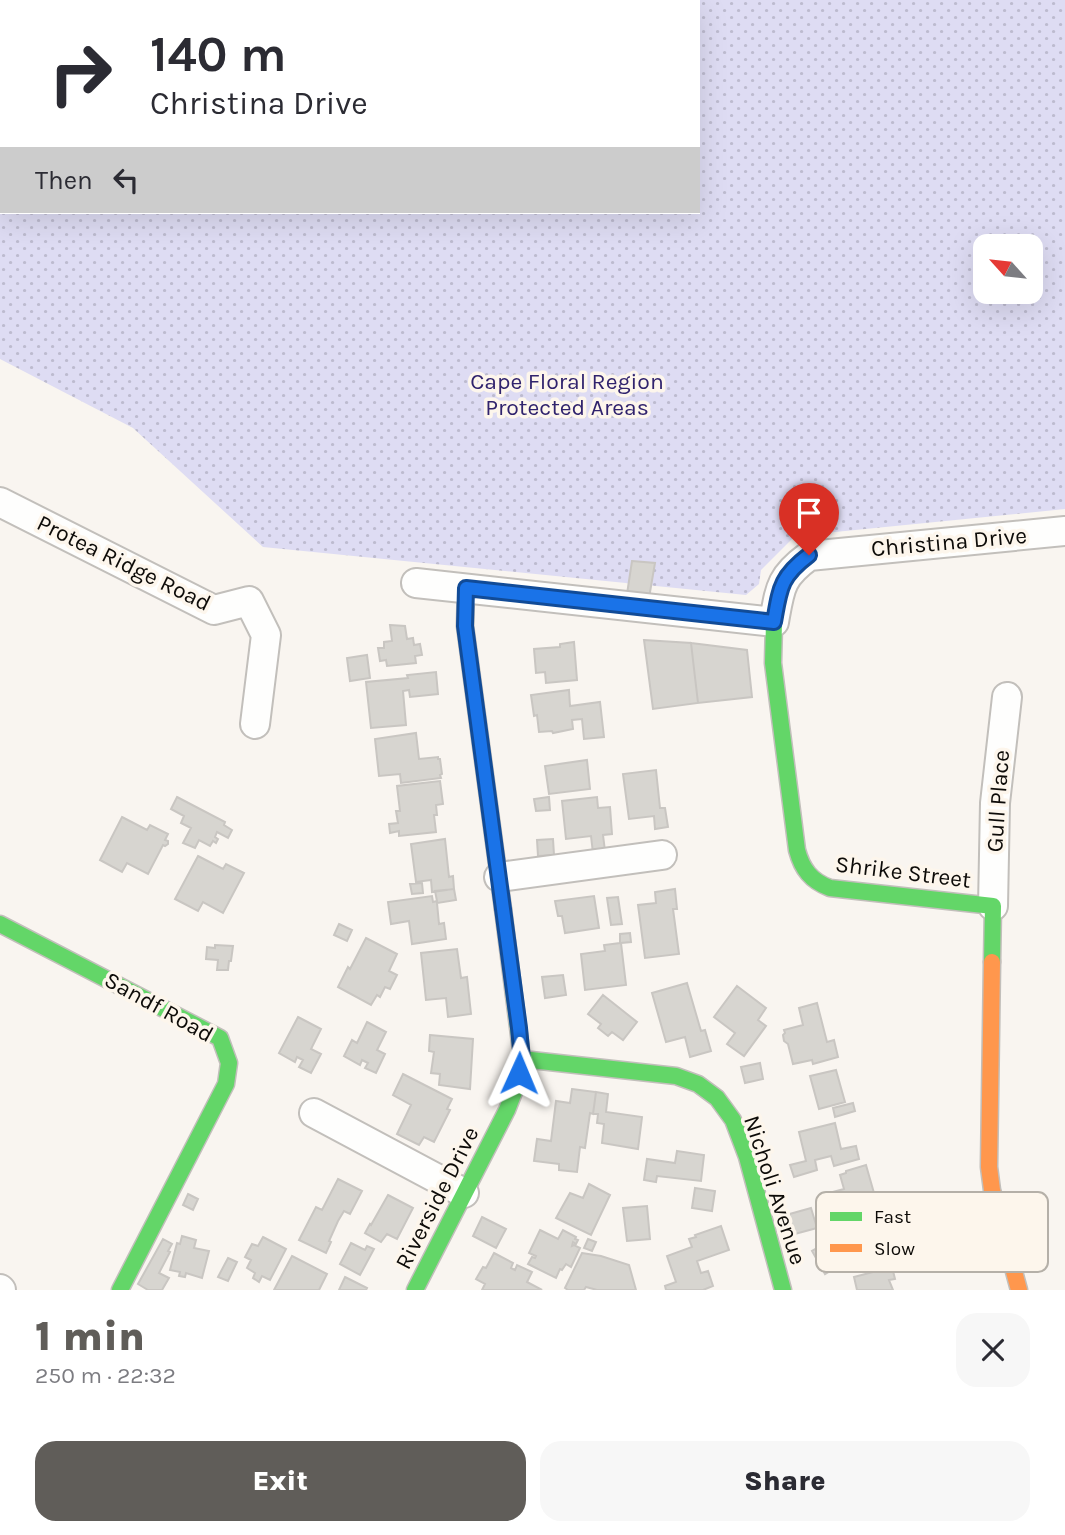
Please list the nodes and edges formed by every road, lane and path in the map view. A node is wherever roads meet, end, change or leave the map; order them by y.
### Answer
1 (0, 502) edge
2 (1065, 531) edge
3 (416, 583) dead end
4 (466, 588) junction
5 (774, 622) junction
6 (1007, 697) dead end
7 (255, 724) dead end
8 (662, 855) dead end
9 (499, 877) junction
10 (993, 906) junction
11 (0, 924) edge
12 (522, 1059) junction
13 (314, 1113) dead end
14 (993, 1192) edge
15 (464, 1193) junction
16 (1014, 1272) edge
17 (418, 1289) edge
18 (120, 1290) edge
19 (783, 1290) edge
20 (1019, 1290) edge

1 - 7 street, Protea Ridge Road
2 - 5 street, Christina Drive
3 - 4 street
4 - 5 street
4 - 9 street, Riverside Drive
5 - 10 street, Shrike Street
6 - 10 street, Gull Place
8 - 9 street
9 - 12 street, Riverside Drive
10 - 14 street, Shrike Street
11 - 18 street, Sandf Road
12 - 15 street, Riverside Drive
12 - 19 street, Nicholi Avenue
13 - 15 street
15 - 17 street, Riverside Drive
16 - 20 street, Shrike Street

